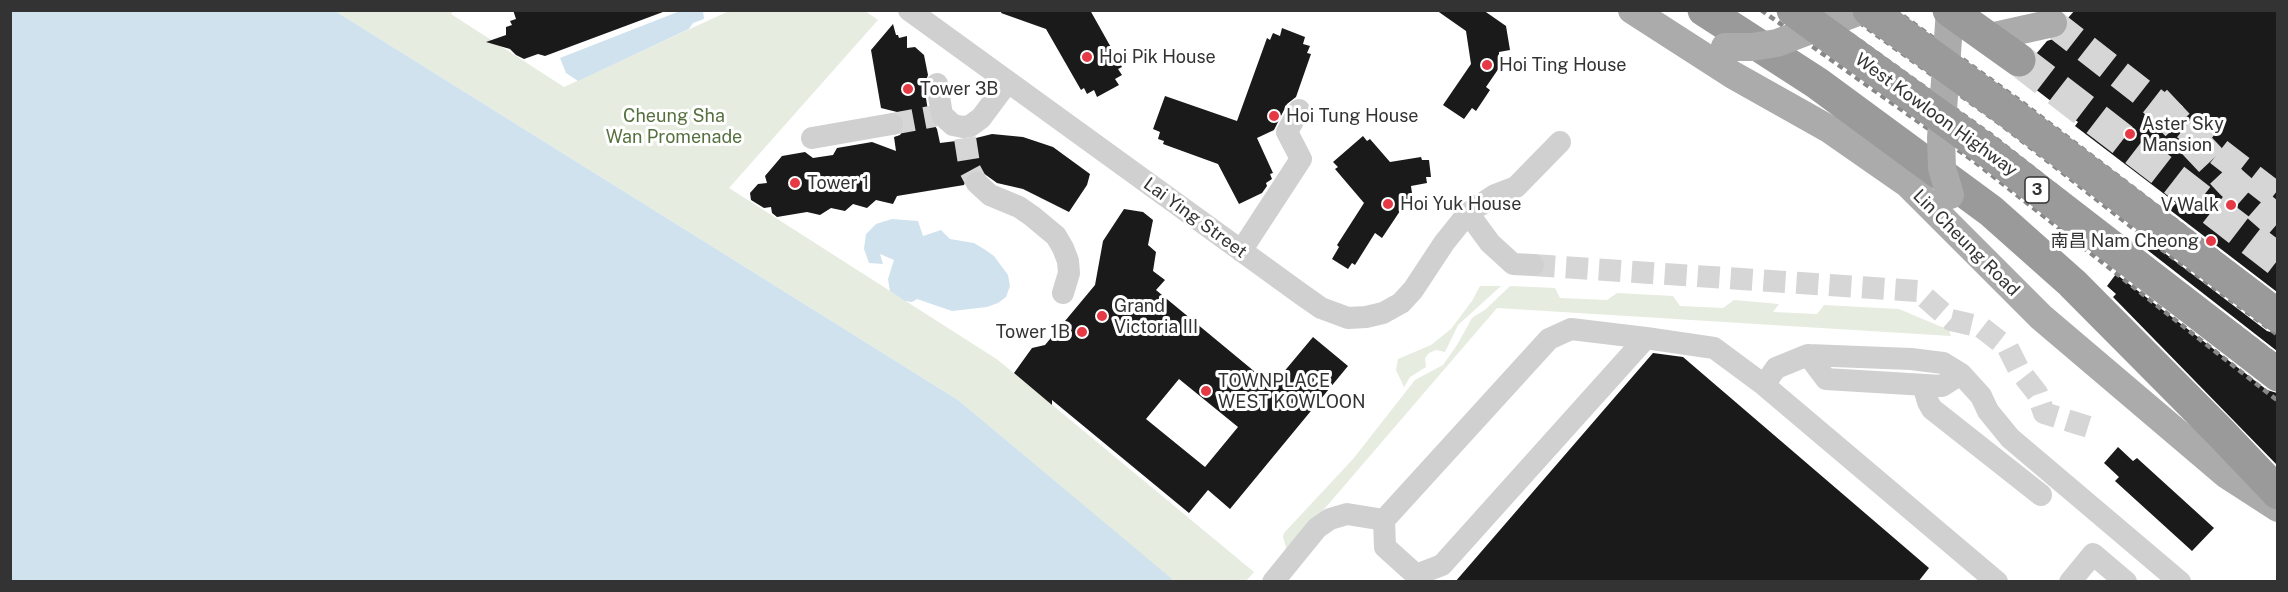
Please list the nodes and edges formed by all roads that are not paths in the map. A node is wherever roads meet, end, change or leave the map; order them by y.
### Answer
1 (1632, 10) edge
2 (1704, 10) edge
3 (1792, 10) edge
4 (1863, 10) edge
5 (1869, 10) edge
6 (1950, 10) edge
7 (919, 13) edge
8 (2045, 15) edge
9 (1665, 33) junction
10 (2009, 47) junction
11 (1947, 75) junction
12 (1007, 83) junction
13 (937, 84) dead end
14 (1299, 110) dead end
15 (892, 124) tunnel mouth
16 (812, 138) dead end
17 (1560, 142) dead end
18 (977, 183) tunnel mouth
19 (1468, 213) junction
20 (1241, 251) junction
21 (1533, 265) tunnel mouth
22 (2003, 281) junction
23 (1063, 293) dead end
24 (2277, 316) edge
25 (1646, 338) junction
26 (1808, 355) junction
27 (1961, 374) junction
28 (2277, 375) edge
29 (1764, 385) junction
30 (1923, 385) junction
31 (2277, 493) edge
32 (2041, 495) dead end
33 (2277, 508) edge
34 (1384, 520) junction
35 (1988, 579) edge
36 (1273, 582) edge
37 (2070, 582) edge
38 (2126, 582) edge
39 (2180, 582) edge

1 - 9 main road, Lin Cheung Road
2 - 31 highway, Lin Cheung Road
3 - 28 highway, West Kowloon Highway / 3, bridge
4 - 9 main road, bridge
5 - 24 highway, bridge
6 - 10 highway, bridge
6 - 11 main road, bridge
7 - 12 street, Lai Ying Street
8 - 10 main road
9 - 22 main road, Lin Cheung Road
10 - 11 main road, bridge
11 - 22 main road, bridge
12 - 13 street
12 - 20 street, Lai Ying Street
14 - 20 street
15 - 16 street
17 - 19 street, Lai Ying Street
18 - 23 street
19 - 20 street, Lai Ying Street
19 - 21 street
22 - 33 main road, Lin Cheung Road
25 - 29 street
25 - 34 street
25 - 34 street
26 - 27 street
26 - 29 street
26 - 30 street
27 - 30 street
27 - 39 street
29 - 35 street
30 - 32 street
34 - 36 street
37 - 38 street

